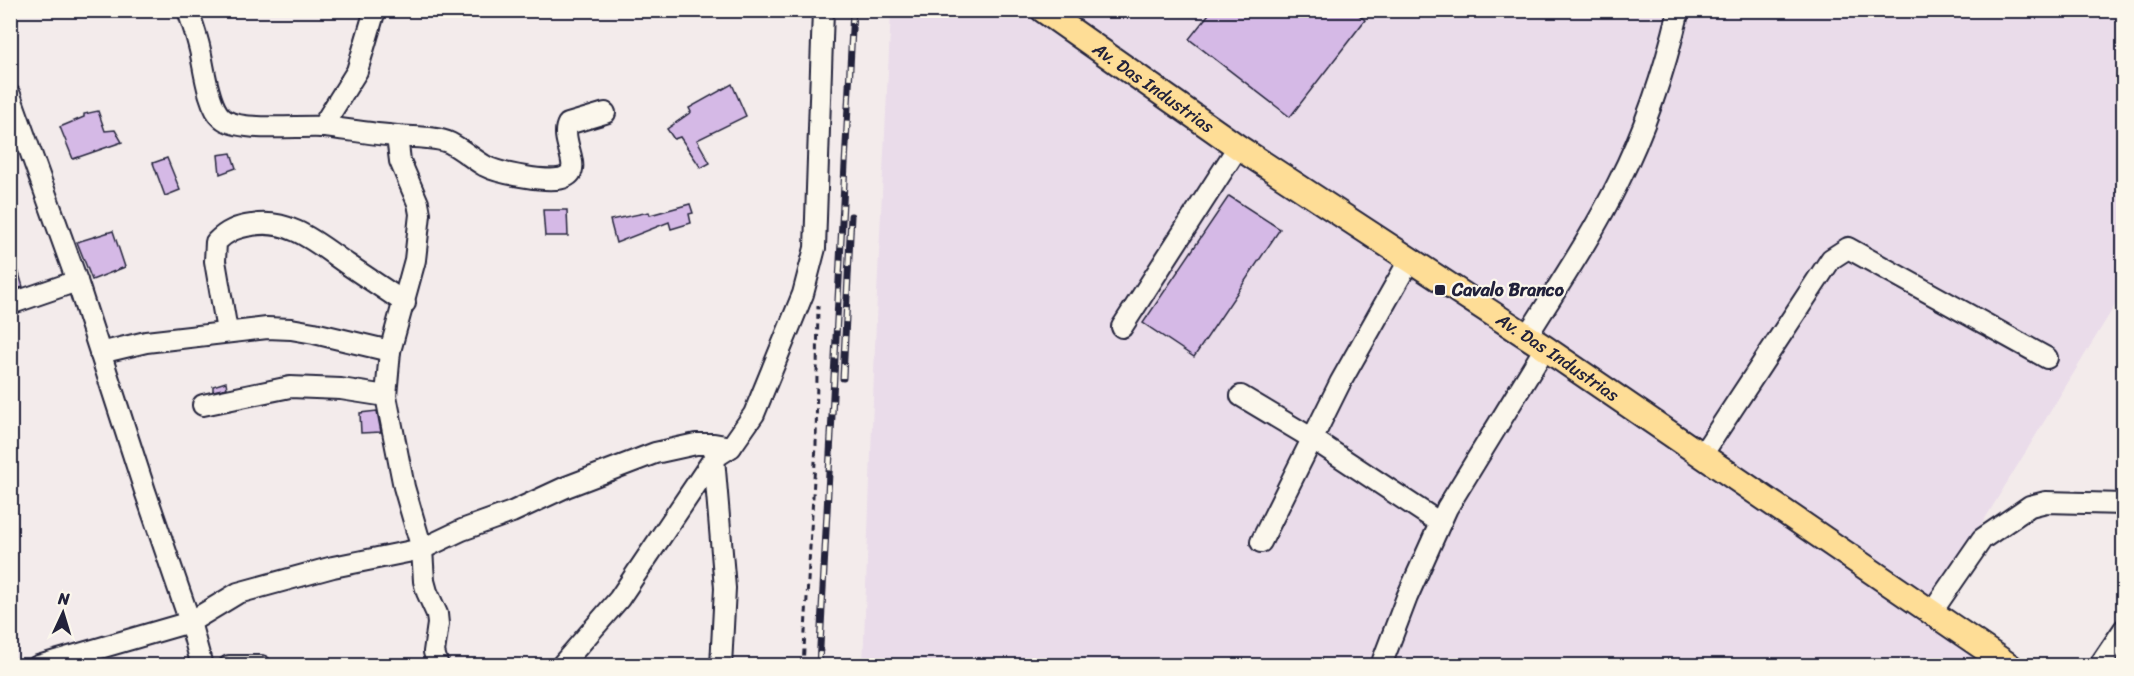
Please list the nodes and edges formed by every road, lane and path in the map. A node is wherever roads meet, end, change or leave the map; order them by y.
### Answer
1 (188, 10) edge
2 (375, 10) edge
3 (823, 10) edge
4 (1043, 10) edge
5 (1679, 10) edge
6 (11, 100) edge
7 (605, 113) dead end
8 (322, 127) junction
9 (397, 136) junction
10 (1238, 147) junction
11 (1410, 259) junction
12 (77, 281) junction
13 (819, 294) dead end
14 (405, 303) junction
15 (10, 304) edge
16 (1122, 327) dead end
17 (227, 331) junction
18 (1536, 342) junction
19 (390, 351) junction
20 (100, 353) junction
21 (2046, 358) dead end
22 (386, 396) junction
23 (1241, 396) dead end
24 (203, 405) dead end
25 (1313, 439) junction
26 (722, 453) junction
27 (1702, 455) junction
28 (2124, 504) edge
29 (1440, 523) junction
30 (1261, 542) dead end
31 (422, 549) junction
32 (1930, 613) junction
33 (190, 622) junction
34 (2124, 629) edge
35 (38, 666) edge
36 (202, 666) edge
37 (229, 666) edge
38 (261, 666) edge
39 (438, 666) edge
40 (561, 666) edge
41 (721, 666) edge
42 (803, 666) edge
43 (1383, 666) edge
44 (2010, 666) edge
45 (2099, 666) edge

1 - 8 street
2 - 8 street
3 - 26 street
4 - 10 main road, Av. Das Industrias
5 - 18 street
6 - 12 street
7 - 9 street
8 - 9 street
9 - 14 street
10 - 11 main road, Av. Das Industrias
10 - 16 street
11 - 18 main road, Av. Das Industrias
11 - 25 street
12 - 15 street
12 - 20 street
13 - 42 path
14 - 17 street
14 - 19 street
17 - 19 street
17 - 20 street
18 - 27 main road, Av. Das Industrias
18 - 29 street
19 - 22 street
20 - 33 street
21 - 27 street
22 - 24 street
22 - 31 street
23 - 25 street
25 - 29 street
25 - 30 street
26 - 31 street
26 - 40 street
26 - 41 street
27 - 32 main road, Av. Das Industrias
28 - 32 street
29 - 43 street
31 - 33 street
31 - 39 street
32 - 44 main road, Av. Das Industrias
33 - 35 street
33 - 36 street
34 - 45 street
37 - 38 street

